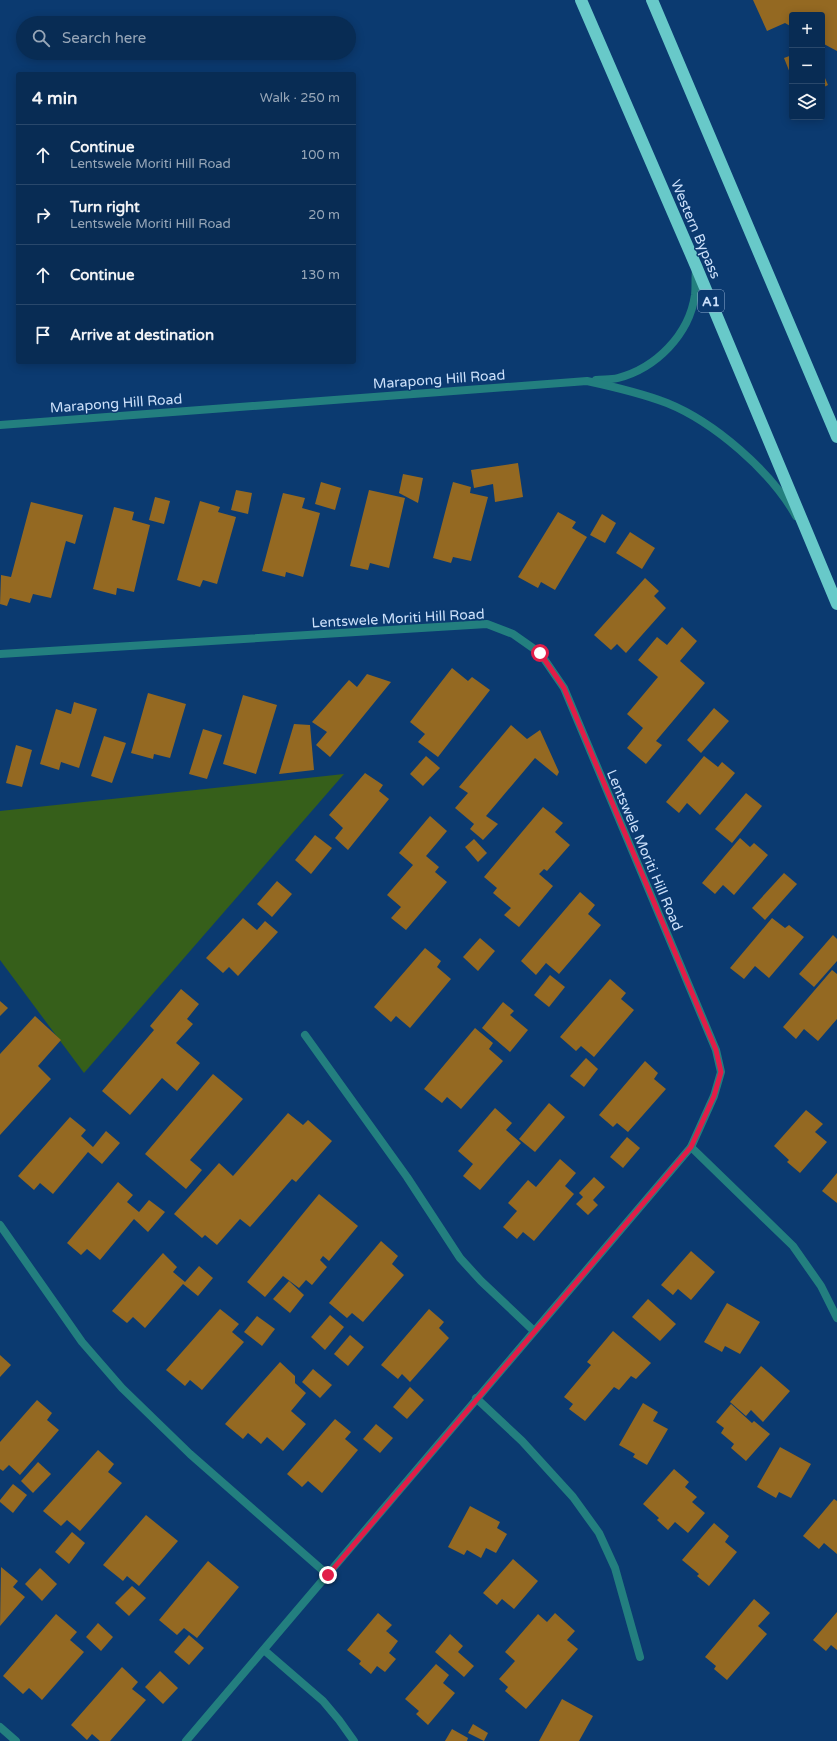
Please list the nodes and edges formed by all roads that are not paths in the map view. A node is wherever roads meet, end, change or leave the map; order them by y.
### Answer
1 (581, 0) edge
2 (652, 0) edge
3 (696, 266) junction
4 (587, 381) junction
5 (0, 425) edge
6 (837, 437) edge
7 (813, 548) junction
8 (837, 604) edge
9 (0, 654) edge
10 (305, 1035) dead end
11 (691, 1147) junction
12 (0, 1225) edge
13 (837, 1318) edge
14 (534, 1331) junction
15 (476, 1398) junction
16 (328, 1575) junction
17 (264, 1650) junction
18 (640, 1656) dead end
19 (0, 1727) edge
20 (16, 1741) edge
21 (186, 1741) edge
22 (354, 1741) edge

1 - 3 highway, Western Bypass / A1
2 - 6 highway
3 - 4 street
3 - 7 highway, Western Bypass / A1
4 - 5 street, Marapong Hill Road
4 - 7 street, Marapong Hill Road
7 - 8 highway, Western Bypass / A1
9 - 11 street, Lentswele Moriti Hill Road
10 - 14 street
11 - 13 street
11 - 14 street, Lentswele Moriti Hill Road
12 - 16 street
14 - 15 street, Lentswele Moriti Hill Road
15 - 16 street, Lentswele Moriti Hill Road
15 - 18 street
16 - 17 street, Lentswele Moriti Hill Road
17 - 21 street, Lentswele Moriti Hill Road
17 - 22 street
19 - 20 street

